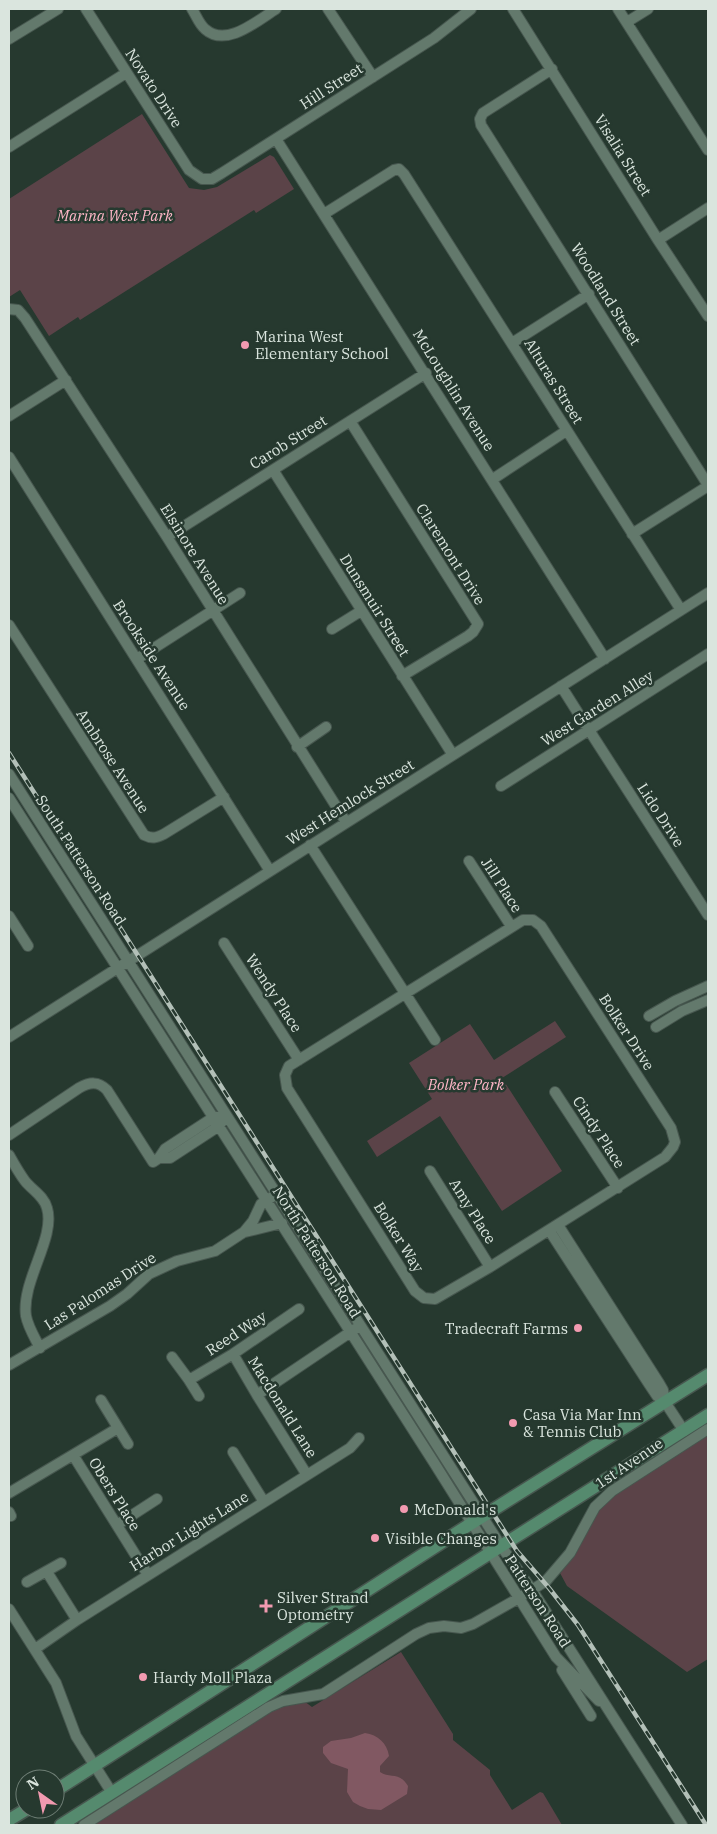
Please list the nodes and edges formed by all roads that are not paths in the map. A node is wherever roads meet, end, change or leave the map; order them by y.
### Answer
1 (58, 9) edge
2 (86, 9) edge
3 (192, 9) edge
4 (276, 9) edge
5 (328, 9) edge
6 (472, 9) edge
7 (513, 9) edge
8 (618, 9) edge
9 (648, 9) edge
10 (627, 22) junction
11 (9, 39) edge
12 (552, 69) junction
13 (126, 73) junction
14 (373, 77) junction
15 (276, 139) junction
16 (9, 147) edge
17 (708, 150) edge
18 (202, 180) joint
19 (708, 208) edge
20 (324, 214) junction
21 (658, 240) junction
22 (589, 294) junction
23 (11, 309) edge
24 (708, 316) edge
25 (512, 343) junction
26 (426, 373) junction
27 (66, 380) junction
28 (9, 416) edge
29 (350, 421) junction
30 (566, 431) junction
31 (9, 457) edge
32 (273, 470) junction
33 (493, 479) junction
34 (708, 485) edge
35 (632, 534) junction
36 (167, 537) junction
37 (240, 593) dead end
38 (708, 593) edge
39 (681, 610) junction
40 (214, 611) junction
41 (361, 611) junction
42 (9, 625) edge
43 (332, 629) dead end
44 (708, 654) edge
45 (137, 659) junction
46 (605, 659) junction
47 (402, 676) junction
48 (562, 686) junction
49 (587, 727) junction
50 (326, 728) dead end
51 (297, 747) junction
52 (453, 755) junction
53 (9, 774) edge
54 (501, 786) dead end
55 (224, 797) junction
56 (9, 798) edge
57 (346, 822) junction
58 (310, 845) junction
59 (469, 861) dead end
60 (270, 871) junction
61 (708, 915) edge
62 (9, 916) edge
63 (511, 926) junction
64 (224, 943) dead end
65 (28, 946) dead end
66 (128, 962) junction
67 (117, 968) junction
68 (708, 986) edge
69 (405, 993) junction
70 (708, 1000) edge
71 (648, 1016) dead end
72 (656, 1027) dead end
73 (9, 1037) edge
74 (435, 1040) dead end
75 (299, 1060) junction
76 (555, 1092) dead end
77 (227, 1116) junction
78 (217, 1122) junction
79 (9, 1135) edge
80 (9, 1155) edge
81 (430, 1171) dead end
82 (618, 1188) junction
83 (277, 1194) junction
84 (267, 1200) junction
85 (282, 1223) junction
86 (554, 1227) junction
87 (244, 1232) junction
88 (490, 1267) junction
89 (299, 1310) dead end
90 (360, 1326) junction
91 (350, 1332) junction
92 (40, 1348) junction
93 (233, 1354) junction
94 (172, 1357) dead end
95 (9, 1365) edge
96 (708, 1375) edge
97 (189, 1380) junction
98 (256, 1395) junction
99 (199, 1396) dead end
100 (101, 1400) dead end
101 (665, 1402) junction
102 (708, 1415) edge
103 (118, 1428) junction
104 (708, 1429) edge
105 (684, 1431) junction
106 (359, 1438) dead end
107 (128, 1444) dead end
108 (233, 1452) dead end
109 (73, 1455) junction
110 (307, 1475) junction
111 (9, 1493) edge
112 (158, 1499) dead end
113 (264, 1502) junction
114 (477, 1520) junction
115 (117, 1524) junction
116 (495, 1549) junction
117 (61, 1563) dead end
118 (47, 1572) junction
119 (148, 1575) junction
120 (27, 1582) dead end
121 (532, 1590) junction
122 (519, 1598) junction
123 (9, 1609) edge
124 (78, 1620) junction
125 (35, 1649) junction
126 (556, 1657) junction
127 (606, 1706) junction
128 (591, 1716) dead end
129 (94, 1766) junction
130 (65, 1785) edge
131 (112, 1794) junction
132 (61, 1825) edge
133 (84, 1825) edge
134 (682, 1825) edge

1 - 11 street
2 - 13 street, Novato Drive
3 - 4 street
5 - 14 street
6 - 14 street, Hill Street
7 - 12 street, Visalia Street
8 - 10 street
9 - 10 street
10 - 17 street
12 - 21 street, Visalia Street
12 - 22 street, Woodland Street
13 - 16 street
13 - 18 street, Novato Drive
14 - 15 street, Hill Street
15 - 18 street, Hill Street
15 - 20 street, McLoughlin Avenue
19 - 21 street
20 - 25 street, Alturas Street
20 - 26 street, McLoughlin Avenue
21 - 24 street, Visalia Street
22 - 25 street
22 - 34 street, Woodland Street
23 - 27 street, Elsinore Avenue
25 - 30 street, Alturas Street
26 - 29 street, Carob Street
26 - 33 street, McLoughlin Avenue
27 - 28 street
27 - 36 street, Elsinore Avenue
29 - 32 street, Carob Street
29 - 47 street, Claremont Drive
30 - 33 street
30 - 35 street, Alturas Street
31 - 45 street, Brookside Avenue
32 - 36 street, Carob Street
32 - 41 street, Dunsmuir Street
33 - 46 street, McLoughlin Avenue
34 - 35 street
35 - 39 street, Alturas Street
36 - 40 street, Elsinore Avenue
37 - 40 street
38 - 39 street, West Hemlock Street
39 - 46 street, West Hemlock Street
40 - 45 street
40 - 51 street, Elsinore Avenue
41 - 43 street
41 - 47 street, Dunsmuir Street
42 - 55 street, Ambrose Avenue
44 - 49 street, West Garden Alley
45 - 55 street, Brookside Avenue
46 - 48 street, West Hemlock Street
47 - 52 street, Dunsmuir Street
48 - 49 street, Lido Drive
48 - 52 street, West Hemlock Street
49 - 54 street, West Garden Alley
49 - 61 street, Lido Drive
50 - 51 street
51 - 57 street, Elsinore Avenue
52 - 57 street, West Hemlock Street
53 - 66 street, South Patterson Road
55 - 60 street, Brookside Avenue
56 - 67 street, South Patterson Road
57 - 58 street, West Hemlock Street
58 - 60 street, West Hemlock Street
58 - 69 street
59 - 63 street, Jill Place
60 - 66 street, West Hemlock Street
62 - 65 street
63 - 69 street, Bolker Drive
63 - 82 street, Bolker Drive
64 - 75 street, Wendy Place
66 - 67 street, West Hemlock Street
66 - 77 street, North Patterson Road
67 - 73 street, West Hemlock Street
67 - 78 street, North Patterson Road
68 - 71 street
69 - 74 street
69 - 75 street, Bolker Drive
70 - 72 street
75 - 88 street, Bolker Way
76 - 82 street, Cindy Place
77 - 78 street
77 - 83 street, North Patterson Road
78 - 79 street
78 - 84 street, North Patterson Road
80 - 92 street
81 - 88 street, Amy Place
82 - 86 street, Bolker Drive
83 - 84 street, Las Palomas Drive
83 - 90 street, North Patterson Road
84 - 85 street, North Patterson Road
84 - 87 street, Las Palomas Drive
85 - 87 street
85 - 91 street, North Patterson Road
86 - 88 street, Bolker Way
86 - 101 street
87 - 92 street, Las Palomas Drive
89 - 93 street, Reed Way
90 - 91 street
90 - 114 street, North Patterson Road
91 - 98 street
91 - 114 street, North Patterson Road
92 - 95 street, Las Palomas Drive
93 - 97 street, Reed Way
93 - 98 street, Macdonald Lane
94 - 97 street
96 - 101 main road
97 - 99 street
98 - 110 street, Macdonald Lane
100 - 103 street
101 - 105 street
101 - 114 main road
102 - 105 main road
103 - 107 street
103 - 109 street
104 - 121 street, 1st Avenue
105 - 116 main road
106 - 110 street, Harbor Lights Lane
108 - 113 street
109 - 111 street
109 - 115 street, Obers Place
110 - 113 street, Harbor Lights Lane
112 - 115 street
113 - 119 street, Harbor Lights Lane
114 - 116 street, North Patterson Road
114 - 129 main road
115 - 119 street, Obers Place
116 - 121 street, Patterson Road
116 - 122 street, Patterson Road
116 - 131 main road
117 - 118 street
118 - 120 street
118 - 124 street
119 - 124 street, Harbor Lights Lane
121 - 122 street, 1st Avenue
121 - 127 street, Patterson Road
122 - 126 street, Patterson Road
122 - 133 street, 1st Avenue
123 - 125 street
124 - 125 street, Harbor Lights Lane
125 - 129 street
126 - 127 street, Patterson Road
126 - 128 street
127 - 134 street, Patterson Road
129 - 130 main road
129 - 131 street
131 - 132 main road

